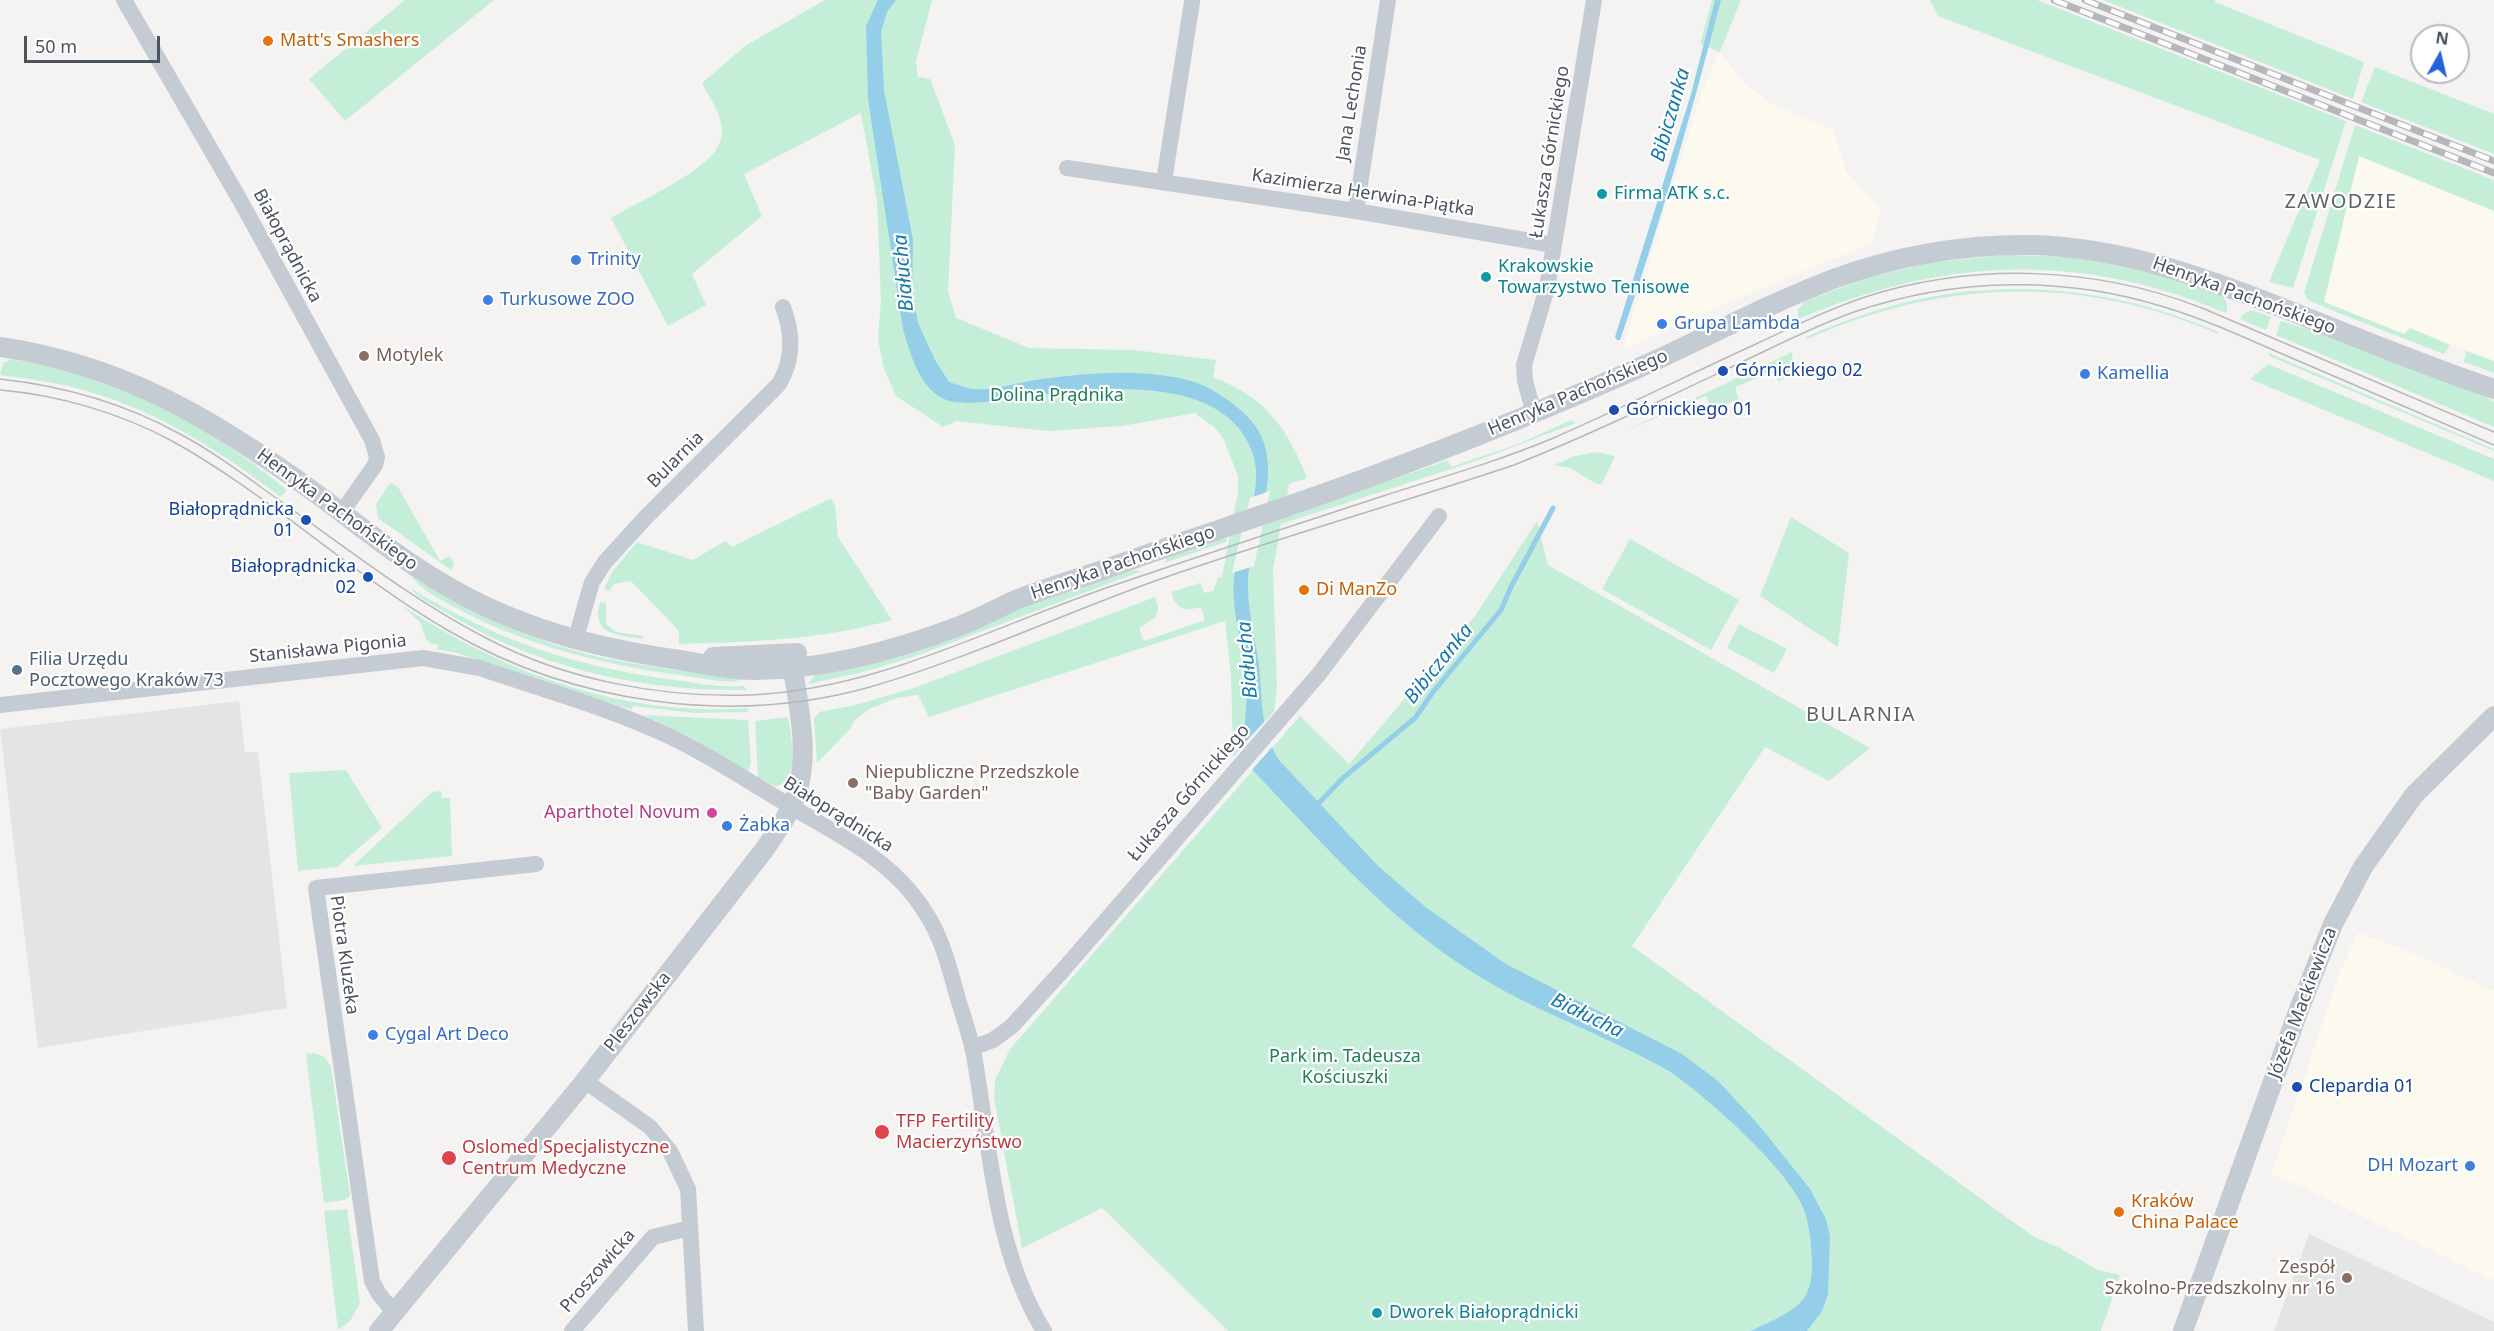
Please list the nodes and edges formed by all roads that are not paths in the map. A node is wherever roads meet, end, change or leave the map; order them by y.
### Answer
1 (124, 0) edge
2 (1388, 0) edge
3 (1594, 0) edge
4 (1192, 3) dead end
5 (1067, 168) dead end
6 (1164, 181) junction
7 (1356, 211) junction
8 (1554, 244) junction
9 (783, 307) dead end
10 (0, 347) edge
11 (2491, 389) edge
12 (1534, 413) junction
13 (342, 512) junction
14 (1439, 516) dead end
15 (575, 640) junction
16 (792, 661) junction
17 (480, 668) joint
18 (0, 705) edge
19 (2494, 716) edge
20 (790, 807) junction
21 (536, 864) dead end
22 (972, 1048) junction
23 (585, 1081) junction
24 (690, 1228) junction
25 (393, 1311) junction
26 (379, 1331) edge
27 (572, 1331) edge
28 (696, 1331) edge
29 (1044, 1331) edge
30 (2182, 1331) edge

1 - 13 street, Białoprądnicka
2 - 7 street, Jana Lechonia
3 - 8 street, Łukasza Górnickiego
4 - 6 street
5 - 6 street, Kazimierza Herwina-Piątka
6 - 7 street, Kazimierza Herwina-Piątka
7 - 8 street, Kazimierza Herwina-Piątka
8 - 12 street, Łukasza Górnickiego
9 - 15 street, Bularnia
10 - 13 street, Henryka Pachońskiego
11 - 12 street, Henryka Pachońskiego
12 - 16 street, Henryka Pachońskiego
13 - 15 street, Henryka Pachońskiego
14 - 22 street, Łukasza Górnickiego
15 - 16 street, Henryka Pachońskiego
16 - 20 street, Pleszowska
17 - 18 street, Stanisława Pigonia
17 - 20 street, Białoprądnicka
19 - 30 street, Józefa Mackiewicza
20 - 22 street, Białoprądnicka
20 - 23 street, Pleszowska
21 - 25 street, Piotra Kluzeka
22 - 29 street, Białoprądnicka
23 - 24 street
23 - 25 street, Pleszowska
24 - 27 street, Proszowicka
24 - 28 street
25 - 26 street, Pleszowska

